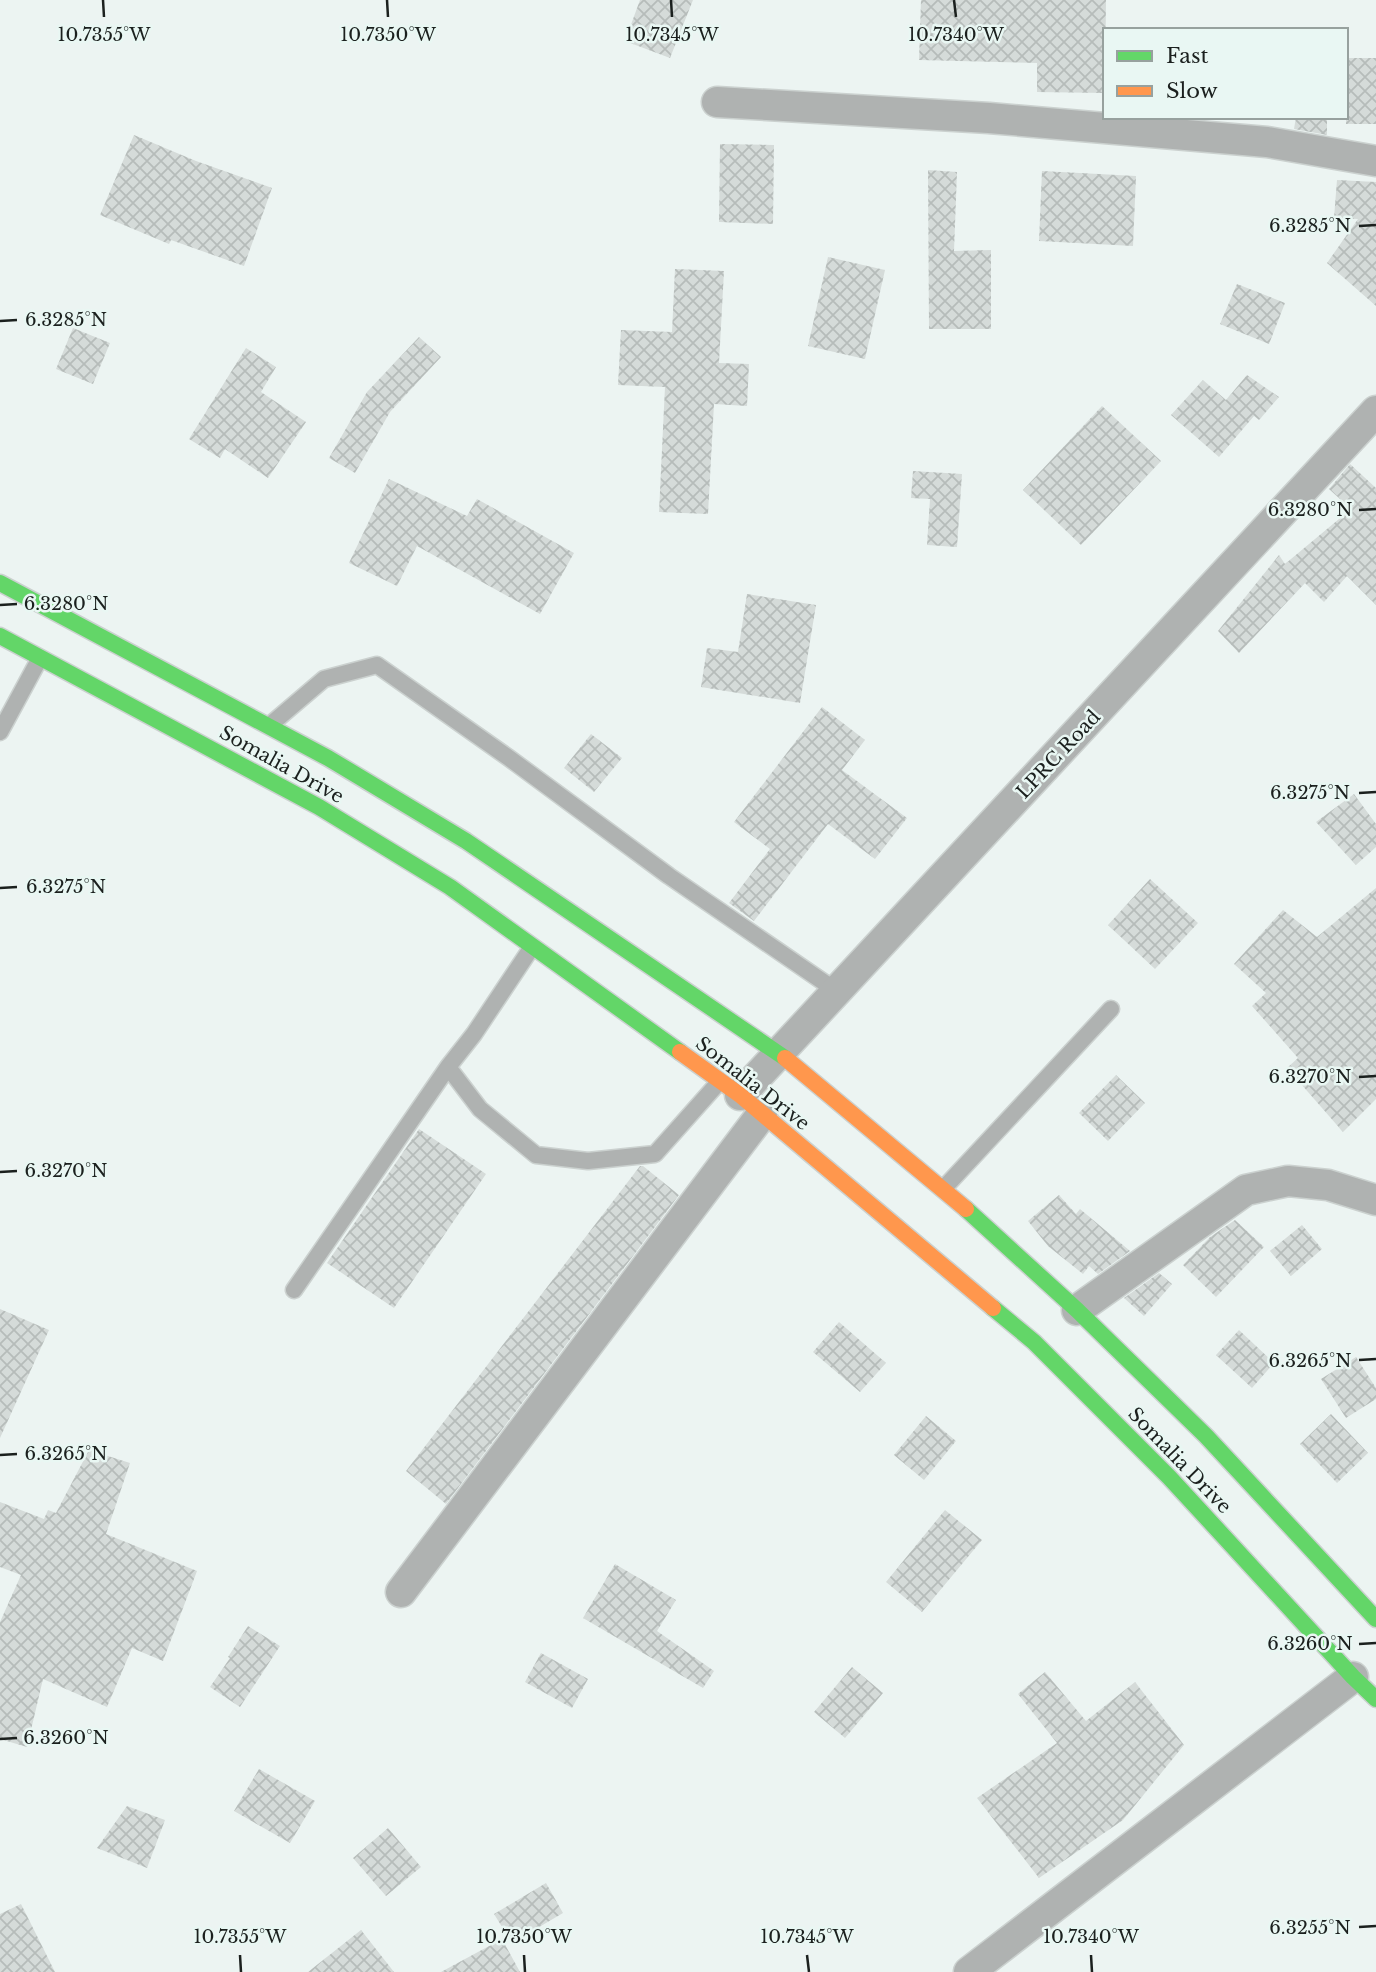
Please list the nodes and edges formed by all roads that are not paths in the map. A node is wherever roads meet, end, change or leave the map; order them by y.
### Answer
1 (717, 102) dead end
2 (1376, 161) edge
3 (1376, 411) edge
4 (0, 583) edge
5 (0, 636) edge
6 (40, 658) junction
7 (268, 726) junction
8 (0, 732) edge
9 (532, 947) junction
10 (838, 992) junction
11 (1111, 1009) dead end
12 (780, 1054) junction
13 (449, 1067) junction
14 (740, 1096) junction
15 (944, 1188) junction
16 (1376, 1200) edge
17 (295, 1290) dead end
18 (1077, 1310) junction
19 (401, 1592) dead end
20 (1376, 1619) edge
21 (1353, 1677) junction
22 (1376, 1699) edge
23 (969, 1972) edge

1 - 2 street
3 - 10 street, LPRC Road
4 - 7 main road, Somalia Drive
5 - 6 main road, Somalia Drive
6 - 8 lane
6 - 9 main road, Somalia Drive
7 - 10 lane
7 - 12 main road, Somalia Drive
9 - 13 lane
9 - 14 main road, Somalia Drive
10 - 12 street, LPRC Road
11 - 15 lane
12 - 14 street, LPRC Road
12 - 15 main road, Somalia Drive
13 - 14 lane
13 - 17 lane
14 - 19 street, LPRC Road
14 - 21 main road, Somalia Drive
15 - 18 main road, Somalia Drive
16 - 18 street
18 - 20 main road, Somalia Drive
21 - 22 main road, Somalia Drive
21 - 23 street

